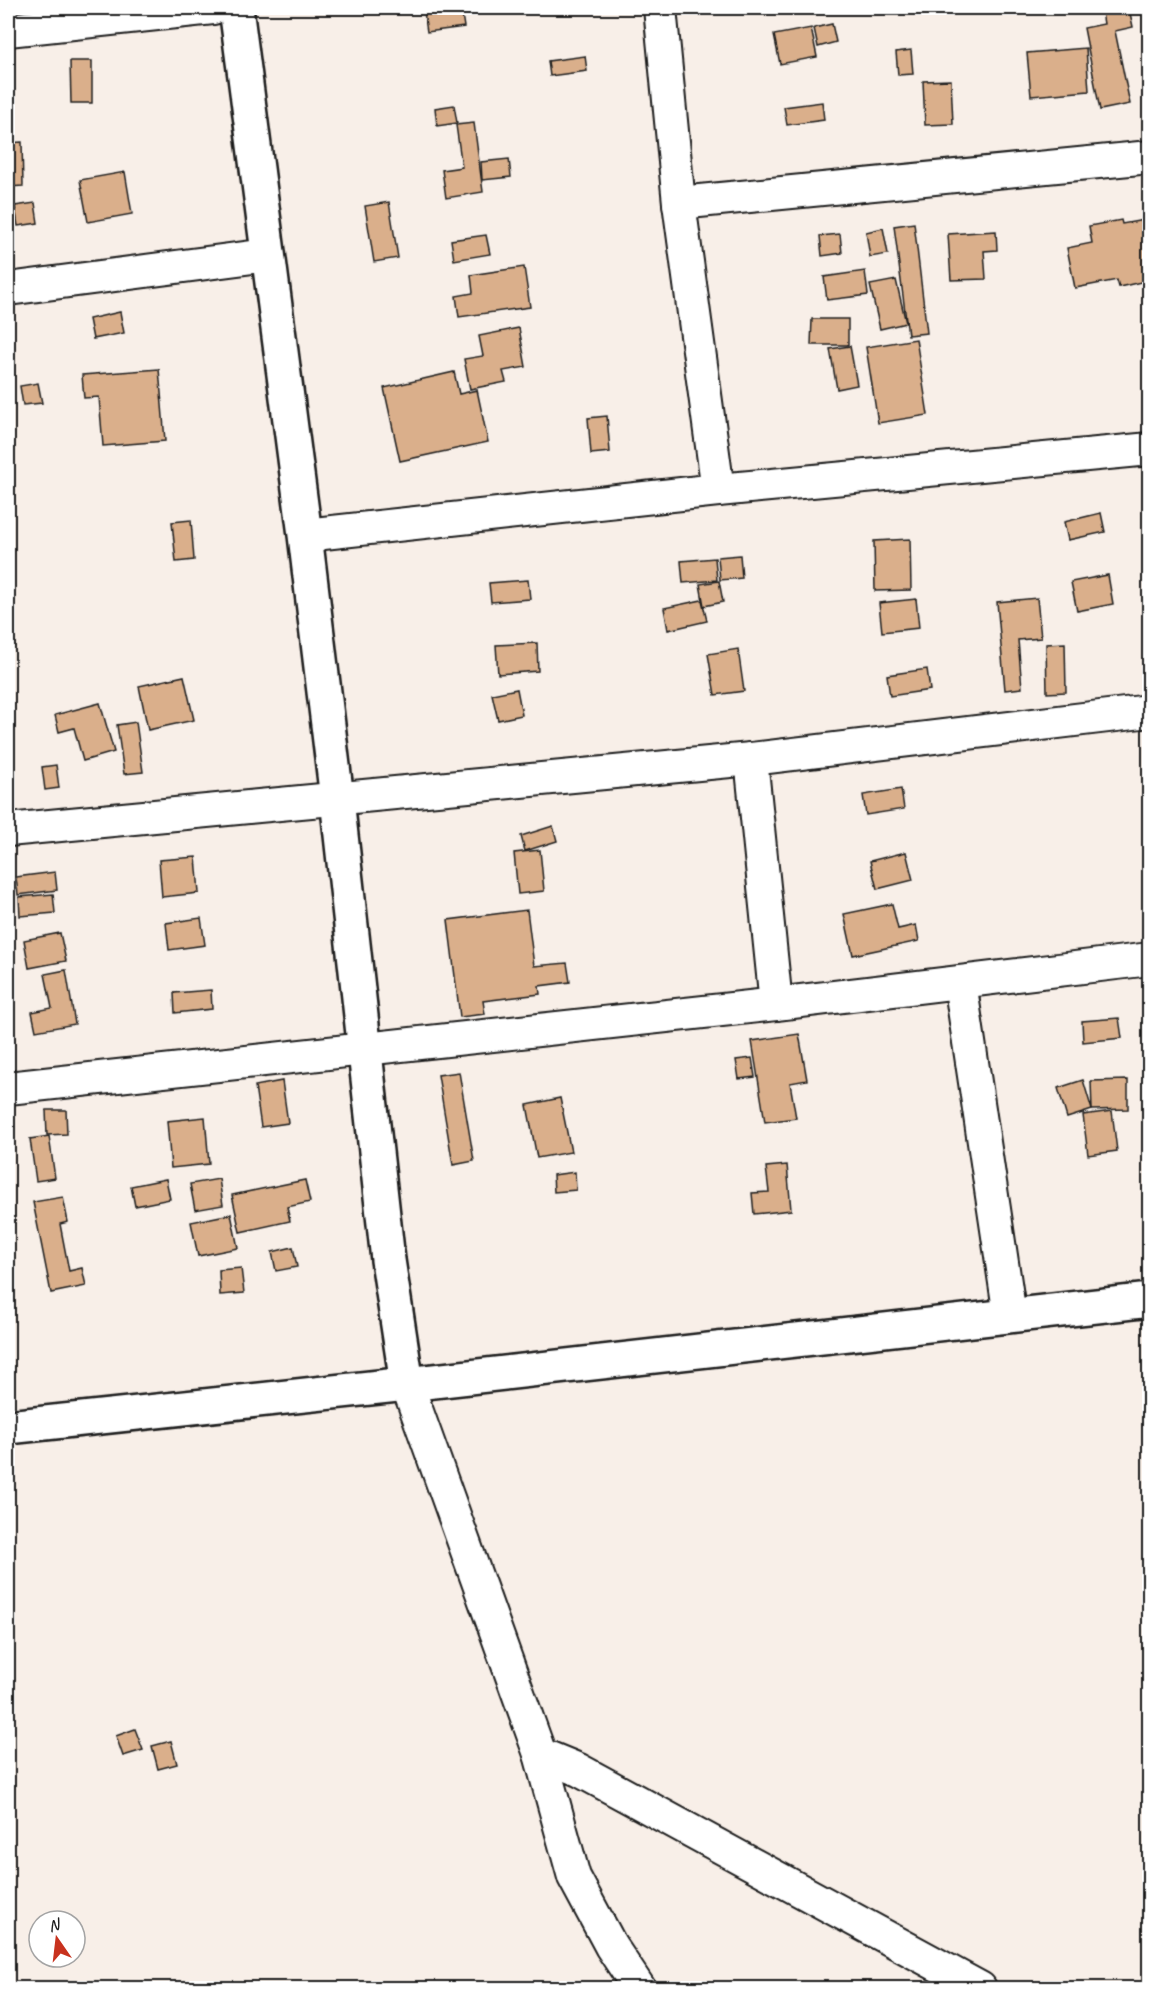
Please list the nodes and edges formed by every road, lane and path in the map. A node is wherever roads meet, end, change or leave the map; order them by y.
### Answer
1 (213, 8) edge
2 (236, 8) edge
3 (660, 8) edge
4 (8, 30) edge
5 (1149, 157) edge
6 (679, 203) junction
7 (268, 255) junction
8 (8, 289) edge
9 (1149, 449) edge
10 (718, 490) junction
11 (305, 535) junction
12 (1149, 711) edge
13 (751, 759) junction
14 (337, 799) junction
15 (8, 825) edge
16 (1149, 959) edge
17 (960, 982) junction
18 (776, 1004) junction
19 (365, 1049) junction
20 (8, 1088) edge
21 (1149, 1300) edge
22 (1010, 1316) junction
23 (407, 1384) junction
24 (8, 1427) edge
25 (540, 1754) junction
26 (956, 1980) edge
27 (639, 1989) edge
28 (980, 1989) edge

1 - 4 street
2 - 7 street
3 - 6 street
5 - 6 street
6 - 10 street
7 - 8 street
7 - 11 street
9 - 10 street
10 - 11 street
11 - 14 street
12 - 13 street
13 - 14 street
13 - 18 street
14 - 15 street
14 - 19 street
16 - 17 street
17 - 18 street
17 - 22 street
18 - 19 street
19 - 20 street
19 - 23 street
21 - 22 street
22 - 23 street
23 - 24 street
23 - 25 street
25 - 26 street
25 - 27 street
26 - 28 street

